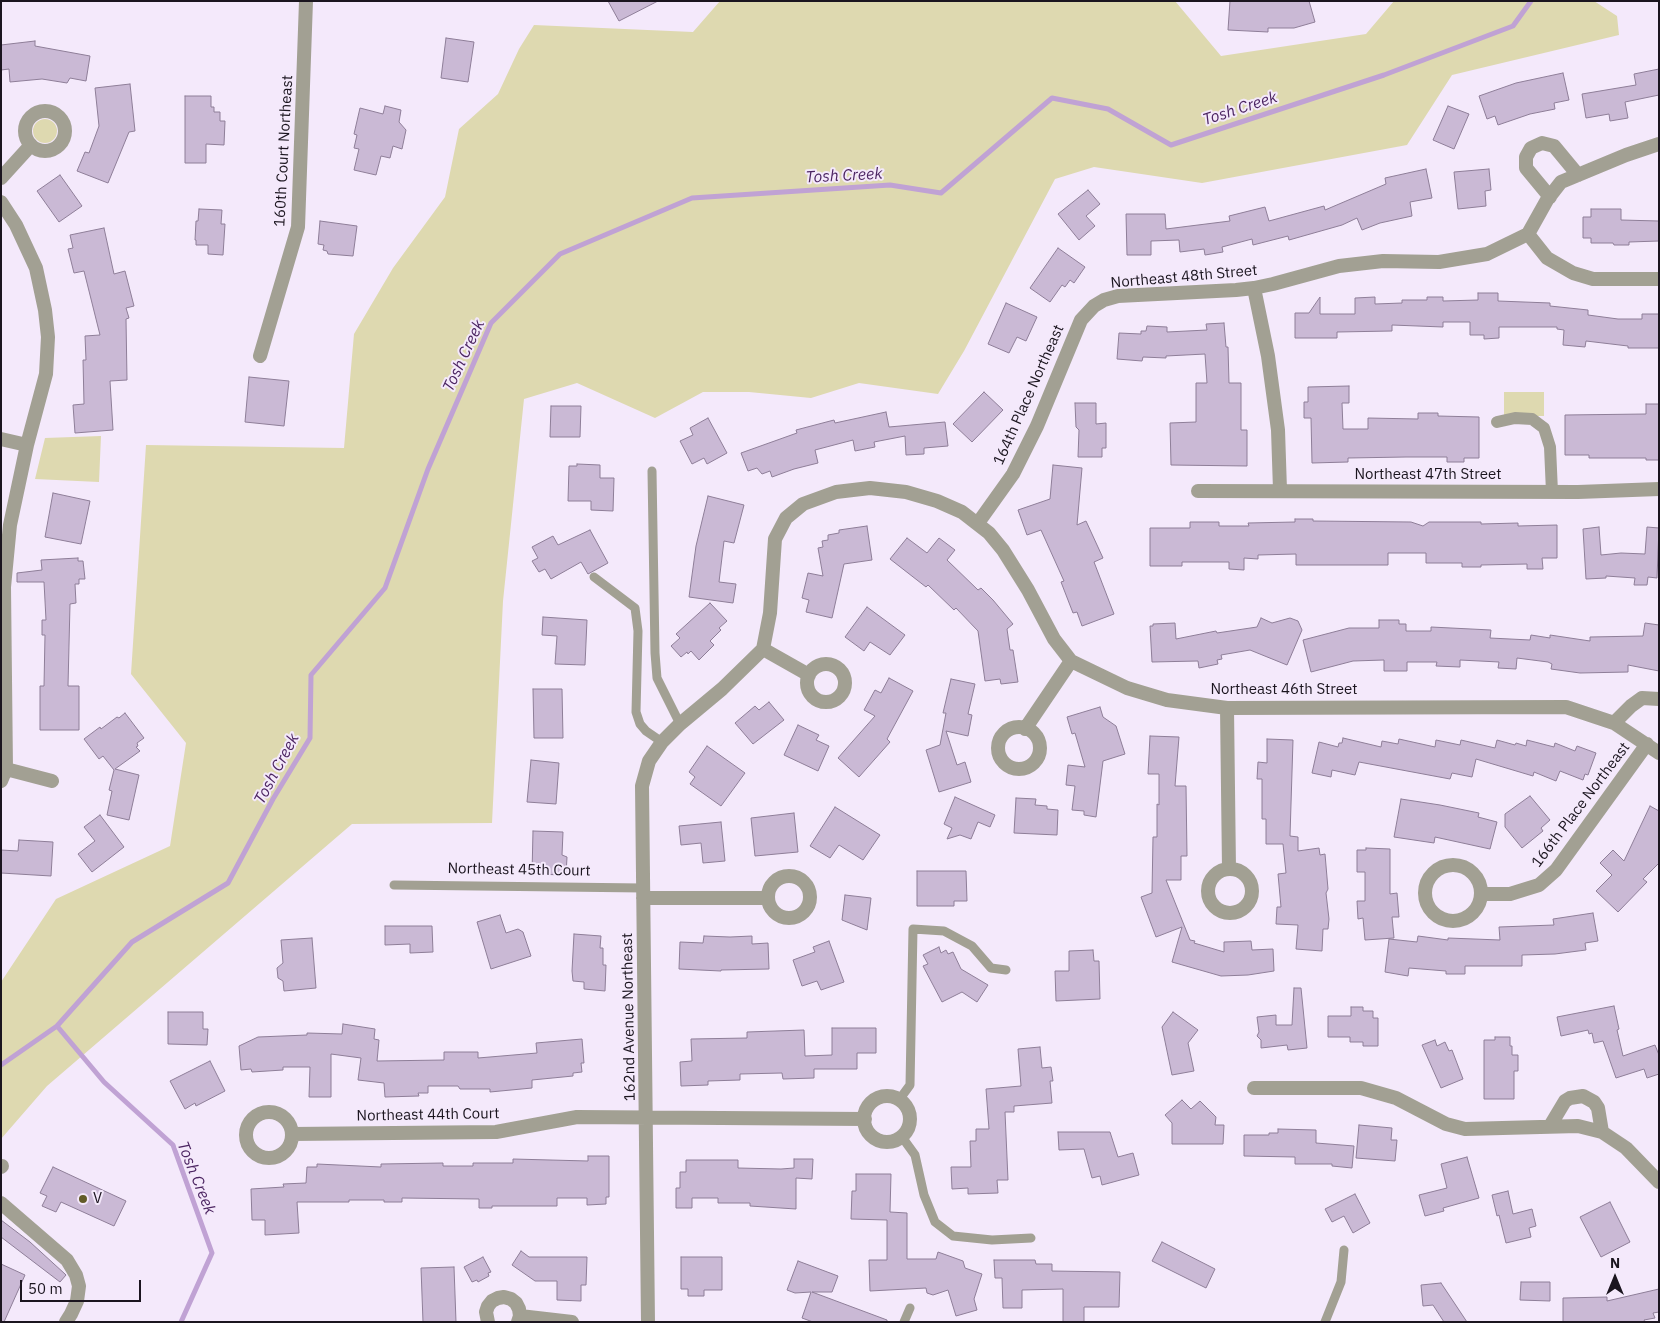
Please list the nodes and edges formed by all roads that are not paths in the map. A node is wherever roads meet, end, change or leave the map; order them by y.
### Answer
1 (306, 1) edge
2 (1659, 144) edge
3 (31, 145) dead end
4 (1578, 175) junction
5 (1, 178) edge
6 (1550, 197) junction
7 (1, 202) edge
8 (1528, 234) junction
9 (1659, 279) edge
10 (1254, 288) junction
11 (1094, 306) joint
12 (260, 356) dead end
13 (1497, 422) dead end
14 (1, 439) edge
15 (27, 445) junction
16 (652, 471) dead end
17 (1659, 489) edge
18 (1280, 490) junction
19 (1198, 491) dead end
20 (1552, 492) junction
21 (978, 522) junction
22 (594, 577) dead end
23 (762, 649) junction
24 (1071, 661) junction
25 (3, 662) edge
26 (809, 675) dead end
27 (1659, 698) edge
28 (1227, 708) junction
29 (1614, 723) junction
30 (680, 724) junction
31 (1025, 728) dead end
32 (662, 742) junction
33 (1653, 748) edge
34 (4, 775) edge
35 (52, 780) dead end
36 (1228, 869) dead end
37 (394, 885) dead end
38 (643, 893) junction
39 (1481, 894) junction
40 (768, 898) dead end
41 (1006, 970) dead end
42 (1254, 1088) dead end
43 (899, 1100) junction
44 (646, 1118) junction
45 (865, 1119) junction
46 (1550, 1126) junction
47 (1602, 1132) junction
48 (292, 1134) dead end
49 (902, 1137) junction
50 (1659, 1182) edge
51 (1, 1204) edge
52 (1031, 1238) dead end
53 (1344, 1250) dead end
54 (910, 1308) dead end
55 (519, 1319) edge
56 (66, 1322) edge
57 (488, 1322) edge
58 (572, 1322) edge
59 (648, 1322) edge
60 (904, 1322) edge
61 (1325, 1322) edge

1 - 12 street, 160th Court Northeast
2 - 4 street
3 - 5 street
4 - 6 street
4 - 6 street
6 - 8 street
7 - 15 street
8 - 9 street
8 - 10 street, Northeast 48th Street
10 - 11 street, Northeast 48th Street
10 - 18 street
11 - 21 street, 164th Place Northeast
13 - 20 street
14 - 15 street
15 - 25 street
16 - 30 lane
17 - 20 street, Northeast 47th Street
18 - 19 street, Northeast 47th Street
18 - 20 street, Northeast 47th Street
21 - 23 street, Northeast 46th Street
21 - 24 street, Northeast 46th Street
22 - 32 lane
23 - 26 street
23 - 30 street
24 - 28 street, Northeast 46th Street
24 - 31 street
25 - 34 street
27 - 29 street
28 - 29 street, Northeast 46th Street
28 - 36 street
29 - 33 street, Northeast 46th Street
30 - 32 street, 162nd Avenue Northeast
32 - 38 street, 162nd Avenue Northeast
33 - 39 street, 166th Place Northeast
34 - 35 street
37 - 38 lane, Northeast 45th Court
38 - 40 street, Northeast 45th Court
38 - 44 street, 162nd Avenue Northeast
39 - 39 street
41 - 43 lane
42 - 46 street
43 - 45 street
43 - 49 street
44 - 45 street, Northeast 44th Court
44 - 48 street, Northeast 44th Court
44 - 59 street, 162nd Avenue Northeast
45 - 49 street
46 - 47 street
46 - 47 street
47 - 50 street
49 - 52 lane
51 - 56 street
53 - 61 lane
54 - 60 lane
55 - 57 street
55 - 58 street

